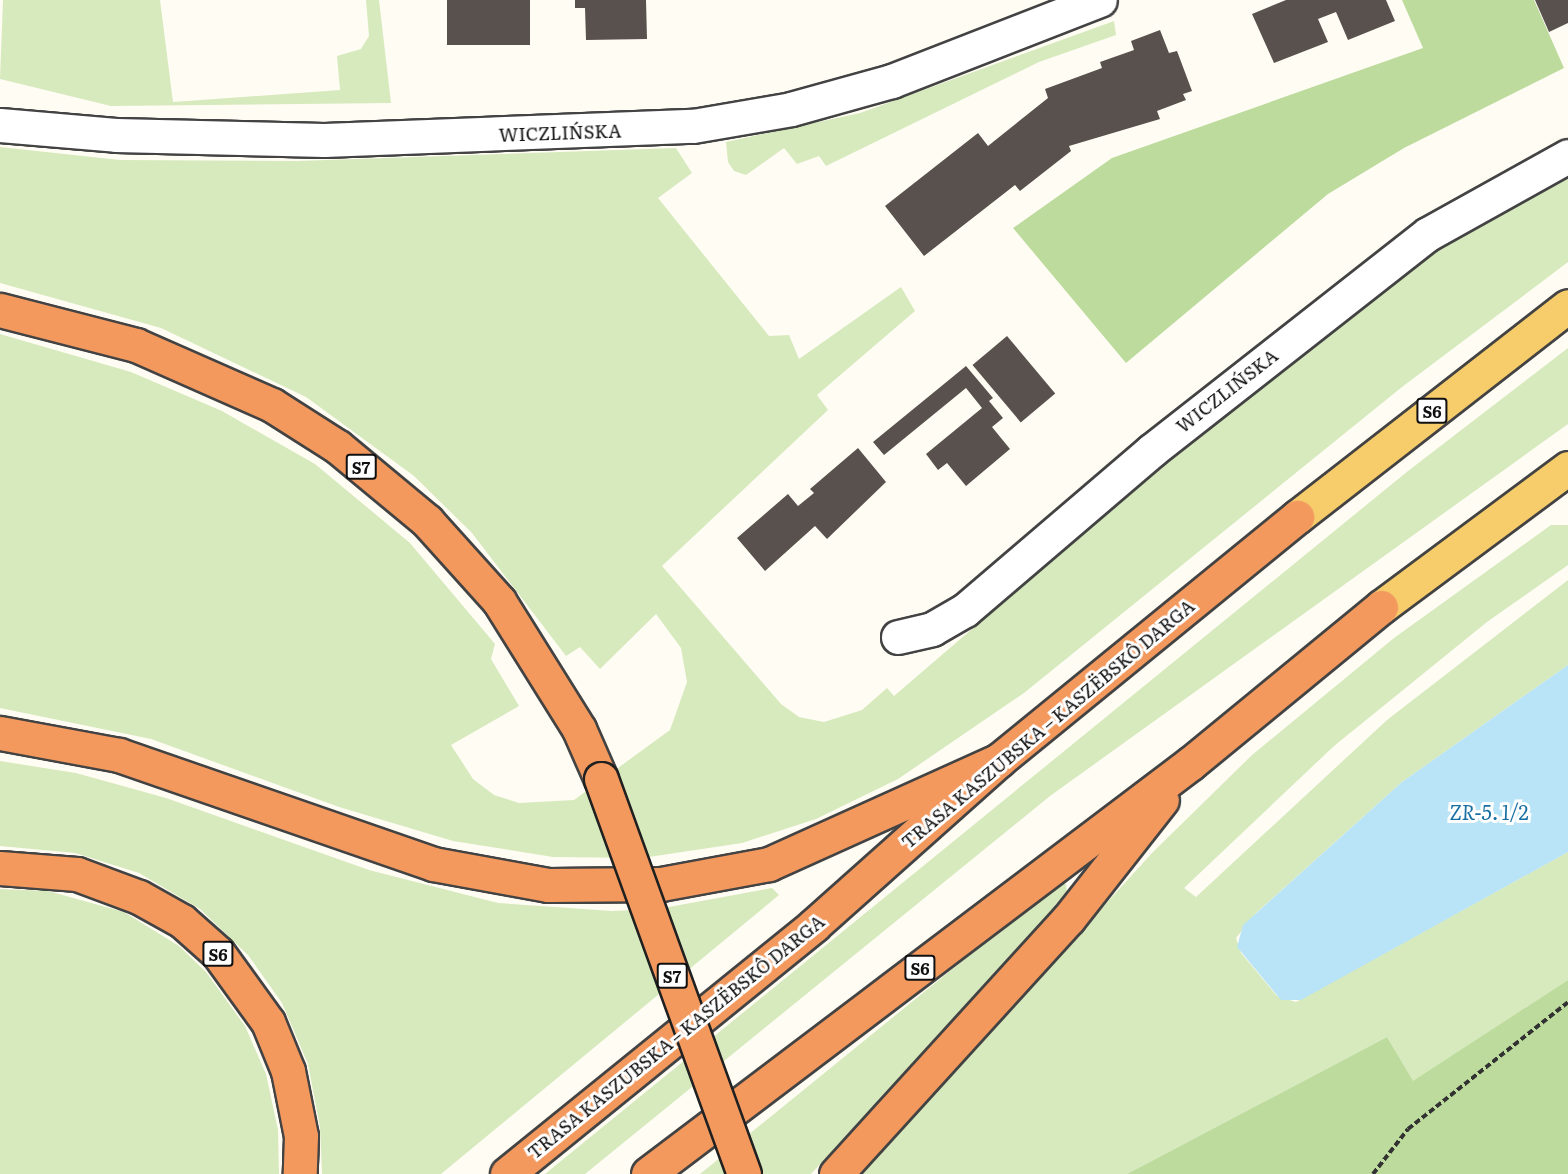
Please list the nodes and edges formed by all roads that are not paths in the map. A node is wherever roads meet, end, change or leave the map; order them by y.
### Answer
1 (1100, 0) edge
2 (0, 125) edge
3 (1568, 156) edge
4 (1568, 306) edge
5 (0, 310) edge
6 (1568, 468) edge
7 (1297, 517) joint
8 (1381, 607) joint
9 (898, 637) dead end
10 (0, 733) edge
11 (999, 760) junction
12 (1191, 763) junction
13 (0, 868) edge
14 (300, 1174) edge
15 (507, 1174) edge
16 (648, 1174) edge
17 (744, 1174) edge
18 (836, 1174) edge

1 - 2 street, WICZLIŃSKA
3 - 9 street, WICZLIŃSKA
4 - 7 main road, TRASA KASZUBSKA – KASZËBSKÔ DARGA / S6
5 - 17 highway, S7, bridge
6 - 8 main road, S6
7 - 11 highway, TRASA KASZUBSKA – KASZËBSKÔ DARGA / S6
8 - 12 highway, S6
10 - 11 highway
11 - 15 highway, TRASA KASZUBSKA – KASZËBSKÔ DARGA / S6
12 - 16 highway, S6
12 - 18 highway
13 - 14 highway, S6

